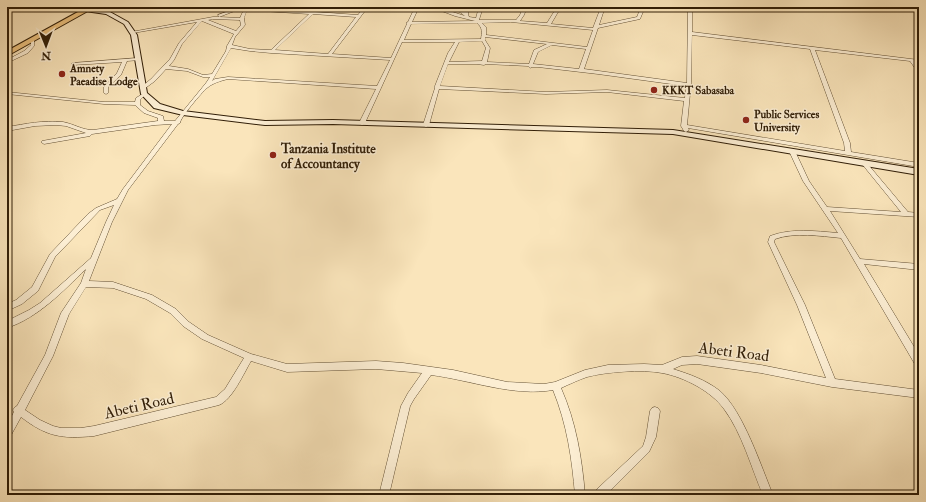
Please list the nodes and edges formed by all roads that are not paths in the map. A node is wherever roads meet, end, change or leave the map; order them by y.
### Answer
1 (366, 7) edge
2 (417, 7) edge
3 (433, 7) edge
4 (455, 7) edge
5 (468, 7) edge
6 (481, 7) edge
7 (525, 7) edge
8 (559, 7) edge
9 (603, 7) edge
10 (643, 7) edge
11 (690, 7) edge
12 (914, 7) edge
13 (89, 8) edge
14 (245, 8) edge
15 (312, 13) junction
16 (466, 15) junction
17 (522, 15) junction
18 (919, 15) edge
19 (359, 16) junction
20 (213, 18) junction
21 (243, 19) junction
22 (202, 20) junction
23 (477, 20) junction
24 (497, 22) junction
25 (517, 22) junction
26 (528, 22) junction
27 (408, 23) junction
28 (483, 25) junction
29 (548, 25) junction
30 (595, 28) junction
31 (133, 32) junction
32 (236, 33) junction
33 (689, 33) junction
34 (483, 38) junction
35 (32, 40) junction
36 (400, 41) junction
37 (457, 42) junction
38 (553, 43) junction
39 (230, 46) junction
40 (588, 48) junction
41 (812, 48) junction
42 (271, 52) junction
43 (7, 54) edge
44 (329, 55) junction
45 (138, 59) junction
46 (391, 59) junction
47 (125, 60) junction
48 (911, 60) junction
49 (919, 61) edge
50 (7, 62) edge
51 (73, 64) dead end
52 (446, 64) junction
53 (484, 64) junction
54 (166, 67) junction
55 (530, 67) junction
56 (581, 70) junction
57 (919, 70) edge
58 (212, 75) junction
59 (688, 85) junction
60 (436, 87) junction
61 (378, 88) junction
62 (202, 90) junction
63 (143, 91) junction
64 (7, 93) edge
65 (106, 93) dead end
66 (687, 100) junction
67 (137, 104) junction
68 (183, 113) junction
69 (161, 122) junction
70 (178, 122) junction
71 (362, 123) junction
72 (426, 125) junction
73 (684, 126) junction
74 (7, 129) edge
75 (100, 132) junction
76 (687, 134) junction
77 (44, 142) dead end
78 (792, 152) junction
79 (848, 153) junction
80 (864, 163) junction
81 (919, 165) edge
82 (919, 172) edge
83 (119, 201) junction
84 (826, 208) junction
85 (906, 214) junction
86 (919, 215) edge
87 (843, 236) junction
88 (93, 259) junction
89 (857, 261) junction
90 (919, 267) edge
91 (84, 284) junction
92 (7, 308) edge
93 (7, 325) edge
94 (249, 357) junction
95 (919, 362) edge
96 (662, 369) junction
97 (429, 370) junction
98 (832, 383) junction
99 (556, 386) junction
100 (919, 394) edge
101 (18, 410) junction
102 (655, 411) dead end
103 (7, 434) edge
104 (384, 495) edge
105 (580, 495) edge
106 (599, 495) edge
107 (768, 495) edge

1 - 19 street
2 - 27 street
3 - 23 street
4 - 16 street
5 - 16 street
6 - 23 street
7 - 17 street
8 - 29 street
9 - 30 street
10 - 30 street
11 - 33 street
12 - 18 street
13 - 31 main road
13 - 35 highway
14 - 15 street
14 - 20 street
14 - 21 street
15 - 19 street
15 - 42 street
16 - 23 street
17 - 25 street
17 - 26 street
19 - 44 street
20 - 21 street
20 - 22 street
21 - 32 street
22 - 31 street
22 - 32 street
22 - 54 street
23 - 24 street
23 - 27 street
23 - 28 street
24 - 25 street
24 - 28 street
25 - 26 street
26 - 29 street
27 - 36 street
28 - 34 street
29 - 30 street
30 - 40 street
31 - 45 main road
32 - 39 street
33 - 41 street
33 - 59 street
34 - 37 street
34 - 38 street
34 - 53 street
35 - 43 highway
35 - 50 street
36 - 37 street
36 - 46 street
37 - 52 street
38 - 40 street
38 - 55 street
39 - 42 street
39 - 58 street
40 - 56 street
41 - 48 street
41 - 79 street
42 - 44 street
44 - 46 street
45 - 47 street
45 - 63 main road
46 - 61 street
47 - 51 street
47 - 65 street
48 - 49 street
48 - 57 street
52 - 53 street
52 - 60 street
53 - 55 street
54 - 58 street
54 - 63 street
55 - 56 street
56 - 59 street
58 - 62 street
59 - 66 street
60 - 66 street
60 - 72 street
61 - 62 street
61 - 71 street
62 - 68 street
63 - 67 street
63 - 68 main road
64 - 67 street
66 - 73 street
67 - 69 street
68 - 70 street
68 - 71 main road
69 - 70 street
69 - 75 street
70 - 83 street
71 - 72 main road
72 - 76 main road
73 - 76 street
73 - 79 street
74 - 75 street
75 - 77 street
76 - 78 main road
78 - 80 main road
78 - 84 street
79 - 81 street
80 - 82 main road
80 - 85 street
83 - 88 street
83 - 92 street
84 - 85 street
84 - 87 street
85 - 86 street
87 - 89 street
87 - 98 street
88 - 91 street
88 - 93 street
89 - 90 street
89 - 95 street
91 - 94 street, Abeti Road
91 - 101 street
94 - 97 street, Abeti Road
94 - 101 street, Abeti Road
96 - 98 street, Abeti Road
96 - 99 street, Abeti Road
96 - 107 street
97 - 99 street, Abeti Road
97 - 104 street
98 - 100 street, Abeti Road
99 - 105 street
101 - 103 street
102 - 106 street

